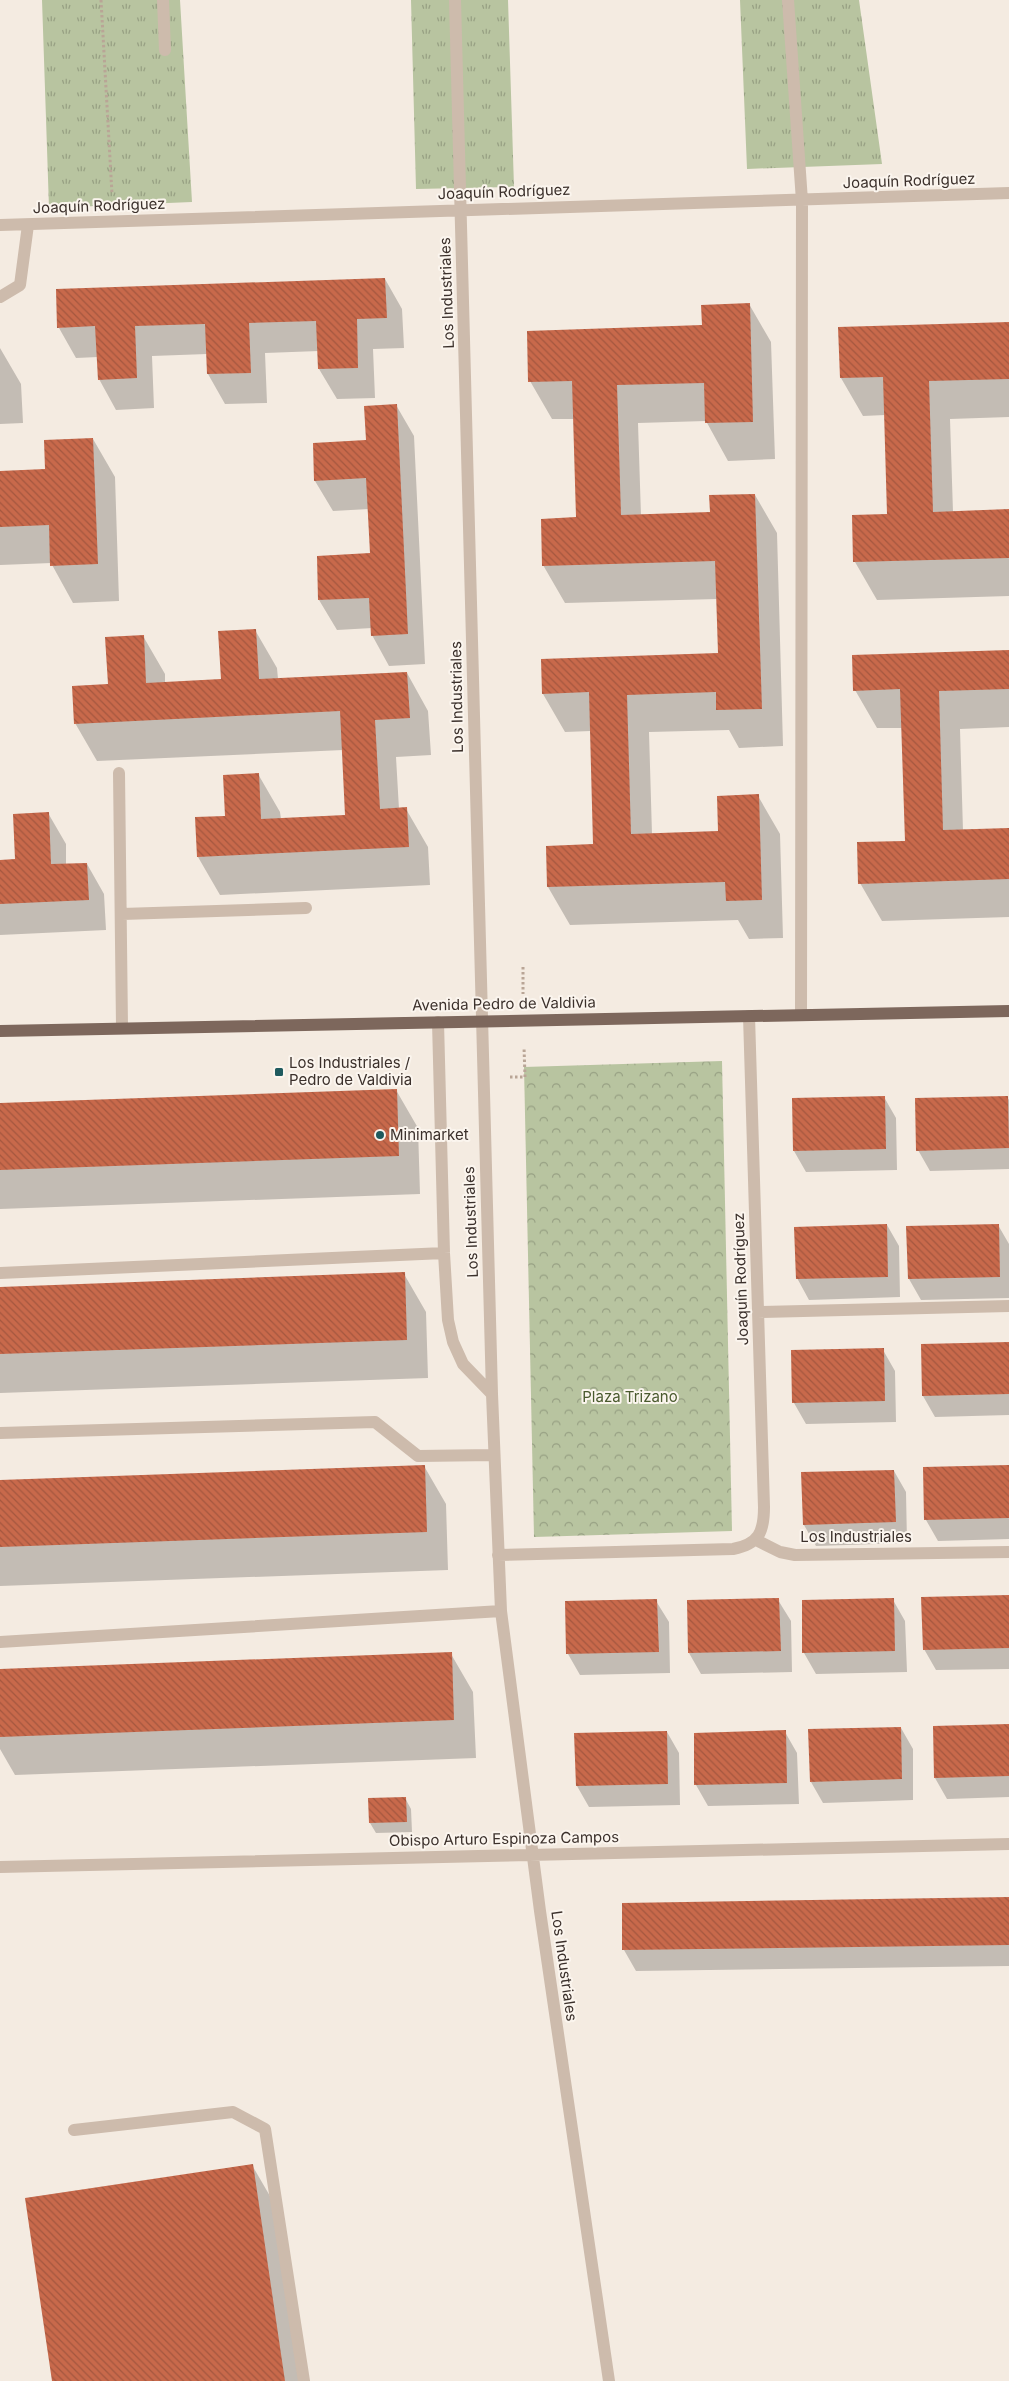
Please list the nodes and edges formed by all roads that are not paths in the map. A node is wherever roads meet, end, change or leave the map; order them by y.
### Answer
1 (163, 0) edge
2 (455, 0) edge
3 (788, 0) edge
4 (166, 50) dead end
5 (1009, 193) edge
6 (802, 201) junction
7 (461, 210) junction
8 (28, 224) junction
9 (0, 225) edge
10 (0, 298) edge
11 (119, 772) dead end
12 (306, 908) dead end
13 (122, 914) junction
14 (1009, 1011) edge
15 (801, 1015) junction
16 (749, 1016) junction
17 (482, 1020) junction
18 (438, 1022) junction
19 (122, 1027) junction
20 (0, 1031) edge
21 (444, 1253) junction
22 (0, 1273) edge
23 (1009, 1306) edge
24 (758, 1312) junction
25 (492, 1394) junction
26 (0, 1433) edge
27 (494, 1455) junction
28 (756, 1540) junction
29 (1009, 1552) edge
30 (498, 1555) junction
31 (501, 1611) junction
32 (0, 1642) edge
33 (1009, 1844) edge
34 (532, 1854) junction
35 (0, 1867) edge
36 (74, 2130) dead end
37 (304, 2381) edge
38 (609, 2381) edge

1 - 4 street
2 - 7 street, Los Industriales
3 - 6 street
5 - 6 street, Joaquín Rodríguez
6 - 7 street, Joaquín Rodríguez
6 - 15 street
7 - 8 street, Joaquín Rodríguez
7 - 17 street, Los Industriales
8 - 9 street, Joaquín Rodríguez
8 - 10 street
11 - 13 street
12 - 13 street
13 - 19 street
14 - 15 main road, Avenida Pedro de Valdivia
15 - 16 main road, Avenida Pedro de Valdivia
16 - 17 main road, Avenida Pedro de Valdivia
16 - 24 street, Joaquín Rodríguez
17 - 18 main road, Avenida Pedro de Valdivia
17 - 25 street, Los Industriales
18 - 19 main road, Avenida Pedro de Valdivia
18 - 21 street, Los Industriales
19 - 20 main road, Avenida Pedro de Valdivia
21 - 22 street
21 - 25 street, Los Industriales
23 - 24 street
24 - 28 street, Joaquín Rodríguez
25 - 27 street, Los Industriales
26 - 27 street
27 - 30 street, Los Industriales
28 - 29 street, Los Industriales
28 - 30 street
30 - 31 street, Los Industriales
31 - 32 street
31 - 34 street, Los Industriales
33 - 34 street, Obispo Arturo Espinoza Campos
34 - 35 street, Obispo Arturo Espinoza Campos
34 - 38 street, Los Industriales
36 - 37 street

